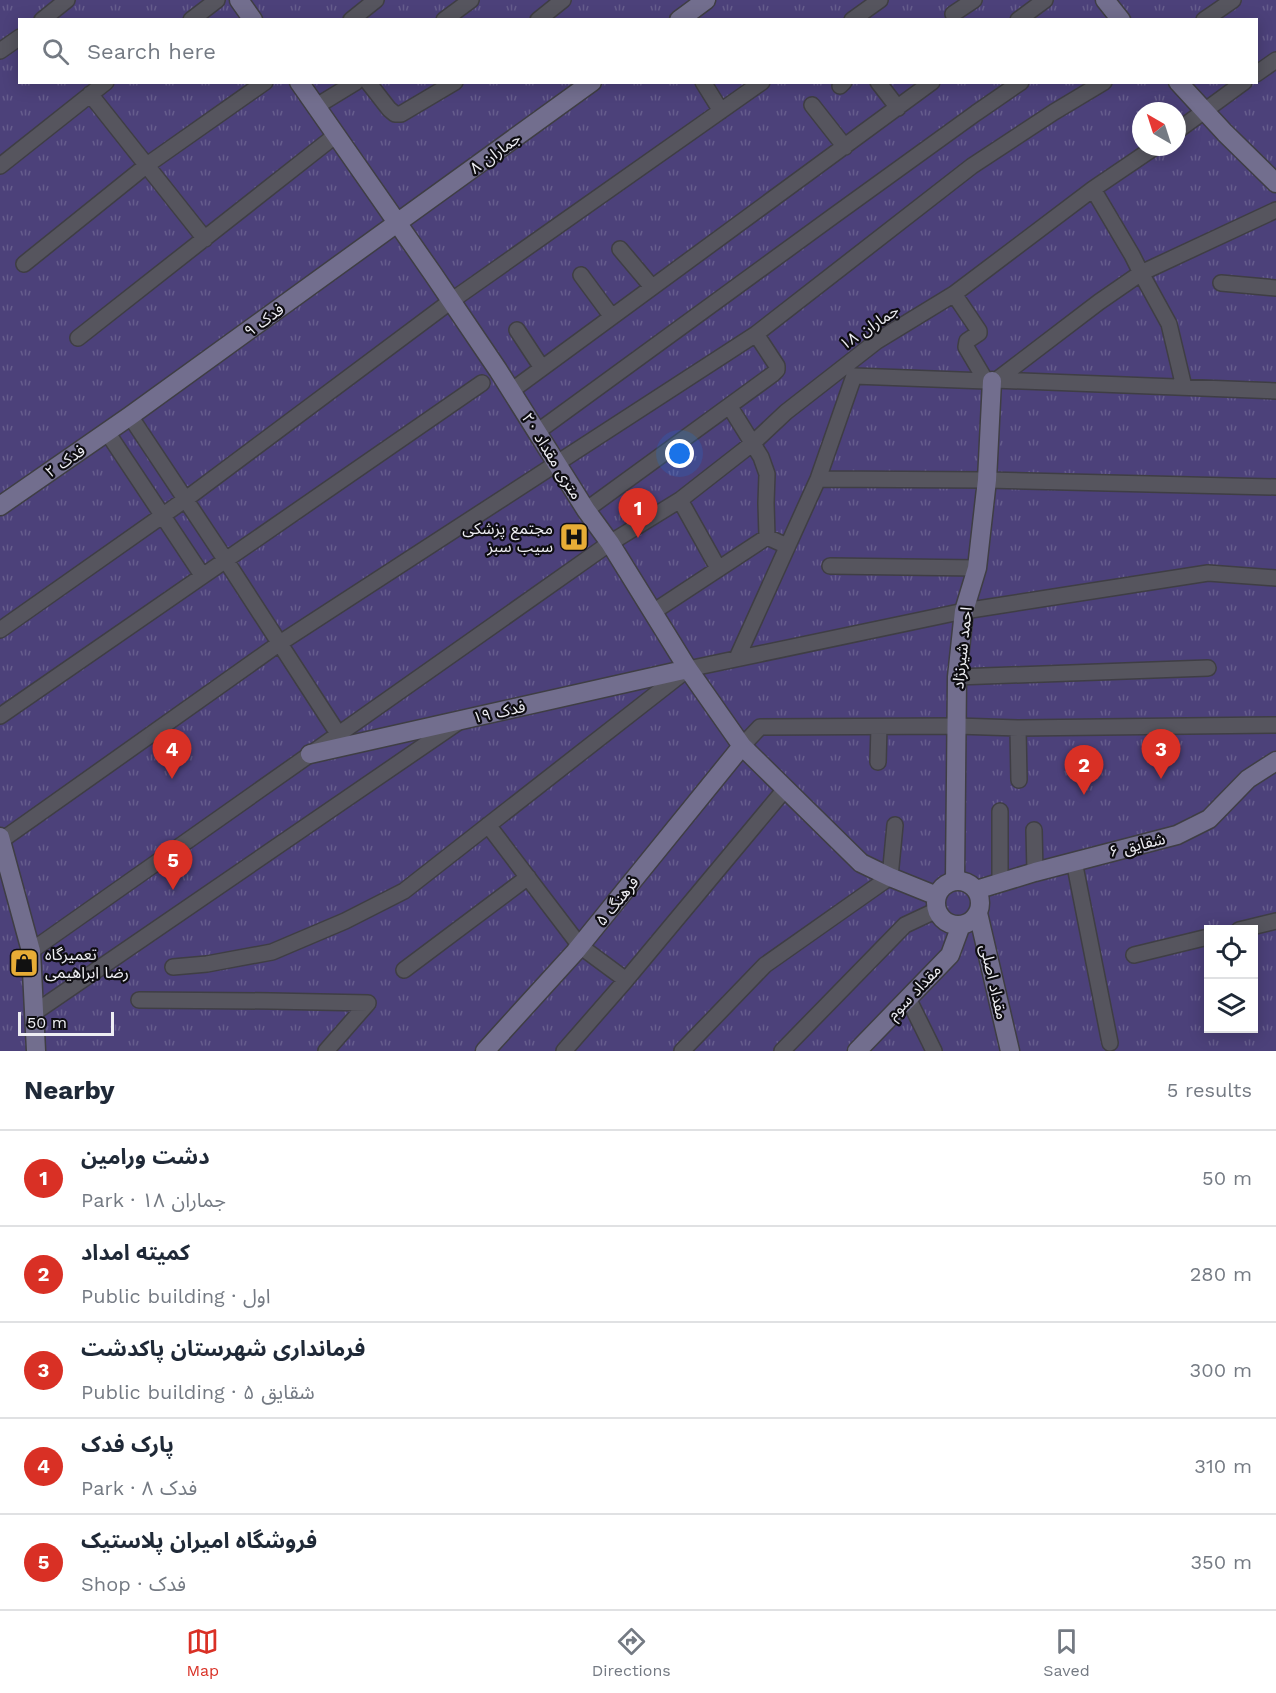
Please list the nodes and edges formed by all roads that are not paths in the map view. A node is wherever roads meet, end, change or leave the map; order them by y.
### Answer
1 (67, 0) edge
2 (217, 0) edge
3 (239, 0) edge
4 (376, 0) edge
5 (471, 0) edge
6 (563, 0) edge
7 (706, 0) edge
8 (880, 0) edge
9 (974, 0) edge
10 (1045, 0) edge
11 (1105, 0) edge
12 (1233, 0) edge
13 (953, 14) dead end
14 (44, 18) edge
15 (193, 18) edge
16 (252, 18) edge
17 (354, 18) edge
18 (447, 18) edge
19 (540, 18) edge
20 (682, 18) edge
21 (855, 18) edge
22 (1021, 18) edge
23 (1117, 18) edge
24 (1207, 18) edge
25 (18, 38) edge
26 (0, 51) edge
27 (1276, 60) edge
28 (1258, 73) edge
29 (103, 84) edge
30 (262, 84) edge
31 (299, 84) edge
32 (353, 84) edge
33 (370, 84) edge
34 (452, 84) edge
35 (589, 84) edge
36 (704, 84) edge
37 (759, 84) edge
38 (880, 84) edge
39 (930, 84) edge
40 (1018, 84) edge
41 (1101, 84) edge
42 (1180, 84) edge
43 (1241, 84) edge
44 (90, 94) junction
45 (812, 105) dead end
46 (315, 107) junction
47 (898, 108) junction
48 (721, 111) junction
49 (1205, 111) junction
50 (1186, 125) edge
51 (336, 135) junction
52 (845, 147) junction
53 (1142, 156) edge
54 (147, 165) junction
55 (0, 166) edge
56 (1276, 183) edge
57 (1093, 189) junction
58 (1276, 210) edge
59 (398, 223) junction
60 (205, 239) junction
61 (620, 249) dead end
62 (24, 264) dead end
63 (1141, 273) junction
64 (581, 275) dead end
65 (1221, 283) dead end
66 (652, 287) junction
67 (1276, 288) edge
68 (954, 294) junction
69 (451, 301) junction
70 (612, 317) junction
71 (517, 330) dead end
72 (756, 334) junction
73 (78, 338) dead end
74 (542, 368) junction
75 (849, 371) junction
76 (992, 380) junction
77 (482, 382) dead end
78 (1184, 387) junction
79 (511, 391) junction
80 (1276, 391) edge
81 (730, 407) junction
82 (130, 416) junction
83 (107, 432) junction
84 (537, 432) junction
85 (753, 443) junction
86 (556, 463) junction
87 (818, 479) junction
88 (987, 480) junction
89 (1276, 487) edge
90 (186, 499) junction
91 (680, 500) junction
92 (0, 506) edge
93 (586, 510) junction
94 (163, 515) junction
95 (767, 537) junction
96 (610, 543) junction
97 (787, 546) junction
98 (225, 559) junction
99 (830, 566) dead end
100 (718, 568) junction
101 (977, 568) junction
102 (202, 575) junction
103 (1276, 578) edge
104 (964, 611) junction
105 (653, 612) junction
106 (0, 630) edge
107 (280, 643) junction
108 (737, 658) junction
109 (1208, 668) dead end
110 (688, 669) junction
111 (957, 678) junction
112 (0, 716) edge
113 (461, 721) junction
114 (1276, 725) edge
115 (957, 726) junction
116 (879, 727) junction
117 (1018, 728) junction
118 (339, 735) junction
119 (742, 746) junction
120 (310, 754) junction
121 (1276, 761) edge
122 (878, 762) dead end
123 (1019, 780) dead end
124 (786, 788) junction
125 (1000, 811) dead end
126 (488, 825) junction
127 (895, 825) dead end
128 (1034, 830) dead end
129 (1, 838) edge
130 (1074, 861) junction
131 (1035, 872) junction
132 (528, 877) junction
133 (890, 877) junction
134 (955, 881) junction
135 (1000, 882) junction
136 (976, 890) junction
137 (937, 903) junction
138 (978, 913) junction
139 (1276, 921) edge
140 (961, 925) junction
141 (1258, 925) edge
142 (1204, 938) edge
143 (580, 946) junction
144 (32, 951) junction
145 (1134, 955) dead end
146 (173, 967) dead end
147 (404, 970) dead end
148 (626, 980) junction
149 (908, 998) junction
150 (139, 1000) dead end
151 (34, 1013) junction
152 (1110, 1043) dead end
153 (36, 1051) edge
154 (326, 1051) edge
155 (485, 1051) edge
156 (564, 1051) edge
157 (682, 1051) edge
158 (782, 1051) edge
159 (857, 1051) edge
160 (934, 1051) edge
161 (1010, 1051) edge

1 - 14 street
2 - 15 street
3 - 16 street
4 - 17 street
5 - 18 street
6 - 19 street
7 - 20 street
8 - 21 street
9 - 13 street
10 - 22 street
11 - 23 street
12 - 24 street
25 - 26 street
27 - 28 street
29 - 44 street
30 - 54 street
31 - 46 street, ۲۰ متری مقداد
32 - 46 street
33 - 34 street
35 - 59 street, جماران ۸
36 - 48 street
37 - 48 street
38 - 47 street
39 - 47 street
40 - 84 street
41 - 72 street
42 - 49 street
43 - 49 street
44 - 54 street
44 - 55 street
45 - 52 street
46 - 51 street, ۲۰ متری مقداد
47 - 52 street
48 - 69 street
49 - 50 street
49 - 56 street
51 - 59 street, ۲۰ متری مقداد
51 - 60 street
52 - 66 street
53 - 57 street, جماران ۱۸
54 - 60 street
54 - 62 street
57 - 63 street
57 - 68 street, جماران ۱۸
58 - 63 street
59 - 69 street, ۲۰ متری مقداد
59 - 82 street, فدک ۹
60 - 73 street
61 - 66 street
63 - 76 street
63 - 78 street
64 - 70 street
65 - 67 street
66 - 70 street
68 - 75 street, جماران ۱۸
68 - 76 street
69 - 79 street, ۲۰ متری مقداد
69 - 90 street
70 - 74 street
71 - 74 street
72 - 81 street
72 - 86 street
74 - 79 street
75 - 76 street
75 - 85 street, جماران ۱۸
75 - 87 street
76 - 78 street
76 - 88 street, احمد شیرنژاد
77 - 98 street
78 - 80 street
79 - 84 street, ۲۰ متری مقداد
81 - 85 street
81 - 93 street
82 - 83 street, فدک ۲
82 - 90 street
83 - 92 street, فدک ۲
83 - 94 street
84 - 86 street, ۲۰ متری مقداد
85 - 91 street, جماران ۱۸
85 - 95 street
86 - 93 street, ۲۰ متری مقداد
86 - 107 street
87 - 88 street
87 - 97 street
88 - 89 street
88 - 101 street, احمد شیرنژاد
90 - 94 street
90 - 98 street
91 - 96 street, جماران ۱۸
91 - 100 street
93 - 96 street, ۲۰ متری مقداد
94 - 102 street
94 - 106 street
95 - 97 street
95 - 100 street
96 - 105 street, ۲۰ متری مقداد
96 - 118 street, جماران ۱۸
97 - 108 street
98 - 102 street
98 - 107 street
99 - 101 street
100 - 105 street
101 - 104 street, احمد شیرنژاد
102 - 112 street
103 - 104 street
104 - 108 street
104 - 111 street, احمد شیرنژاد
105 - 110 street, ۲۰ متری مقداد
107 - 118 street
107 - 129 street
108 - 110 street
109 - 111 street
110 - 113 street, فدک ۱۹
110 - 119 street, ۲۰ متری مقداد
110 - 126 street
111 - 115 street, احمد شیرنژاد
113 - 120 street, فدک ۱۹
113 - 151 street
114 - 117 street
115 - 116 street
115 - 117 street
115 - 134 street, احمد شیرنژاد
116 - 119 street
116 - 122 street
117 - 123 street
118 - 120 street, جماران ۱۸
119 - 124 street, ۲۰ متری مقداد
119 - 143 street, فرهنگ ۵
120 - 144 street, جماران ۱۸
121 - 130 street, شقایق ۶
124 - 133 street, ۲۰ متری مقداد
124 - 148 street
125 - 135 street
126 - 132 street
126 - 146 street
127 - 133 street
128 - 131 street
129 - 144 street
130 - 131 street, شقایق ۶
130 - 152 street
131 - 135 street, شقایق ۶
132 - 143 street
132 - 147 street
133 - 137 street, ۲۰ متری مقداد
133 - 157 street
134 - 136 street
134 - 137 street
135 - 136 street, شقایق ۶
136 - 138 street
137 - 140 street
137 - 158 street
138 - 140 street
138 - 161 street, مقداد اصلی
139 - 141 street
140 - 149 street, مقداد سوم
142 - 145 street
143 - 148 street
143 - 155 street, فرهنگ ۵
144 - 151 street
148 - 156 street
149 - 159 street, مقداد سوم
149 - 160 street
150 - 154 street
151 - 153 street

